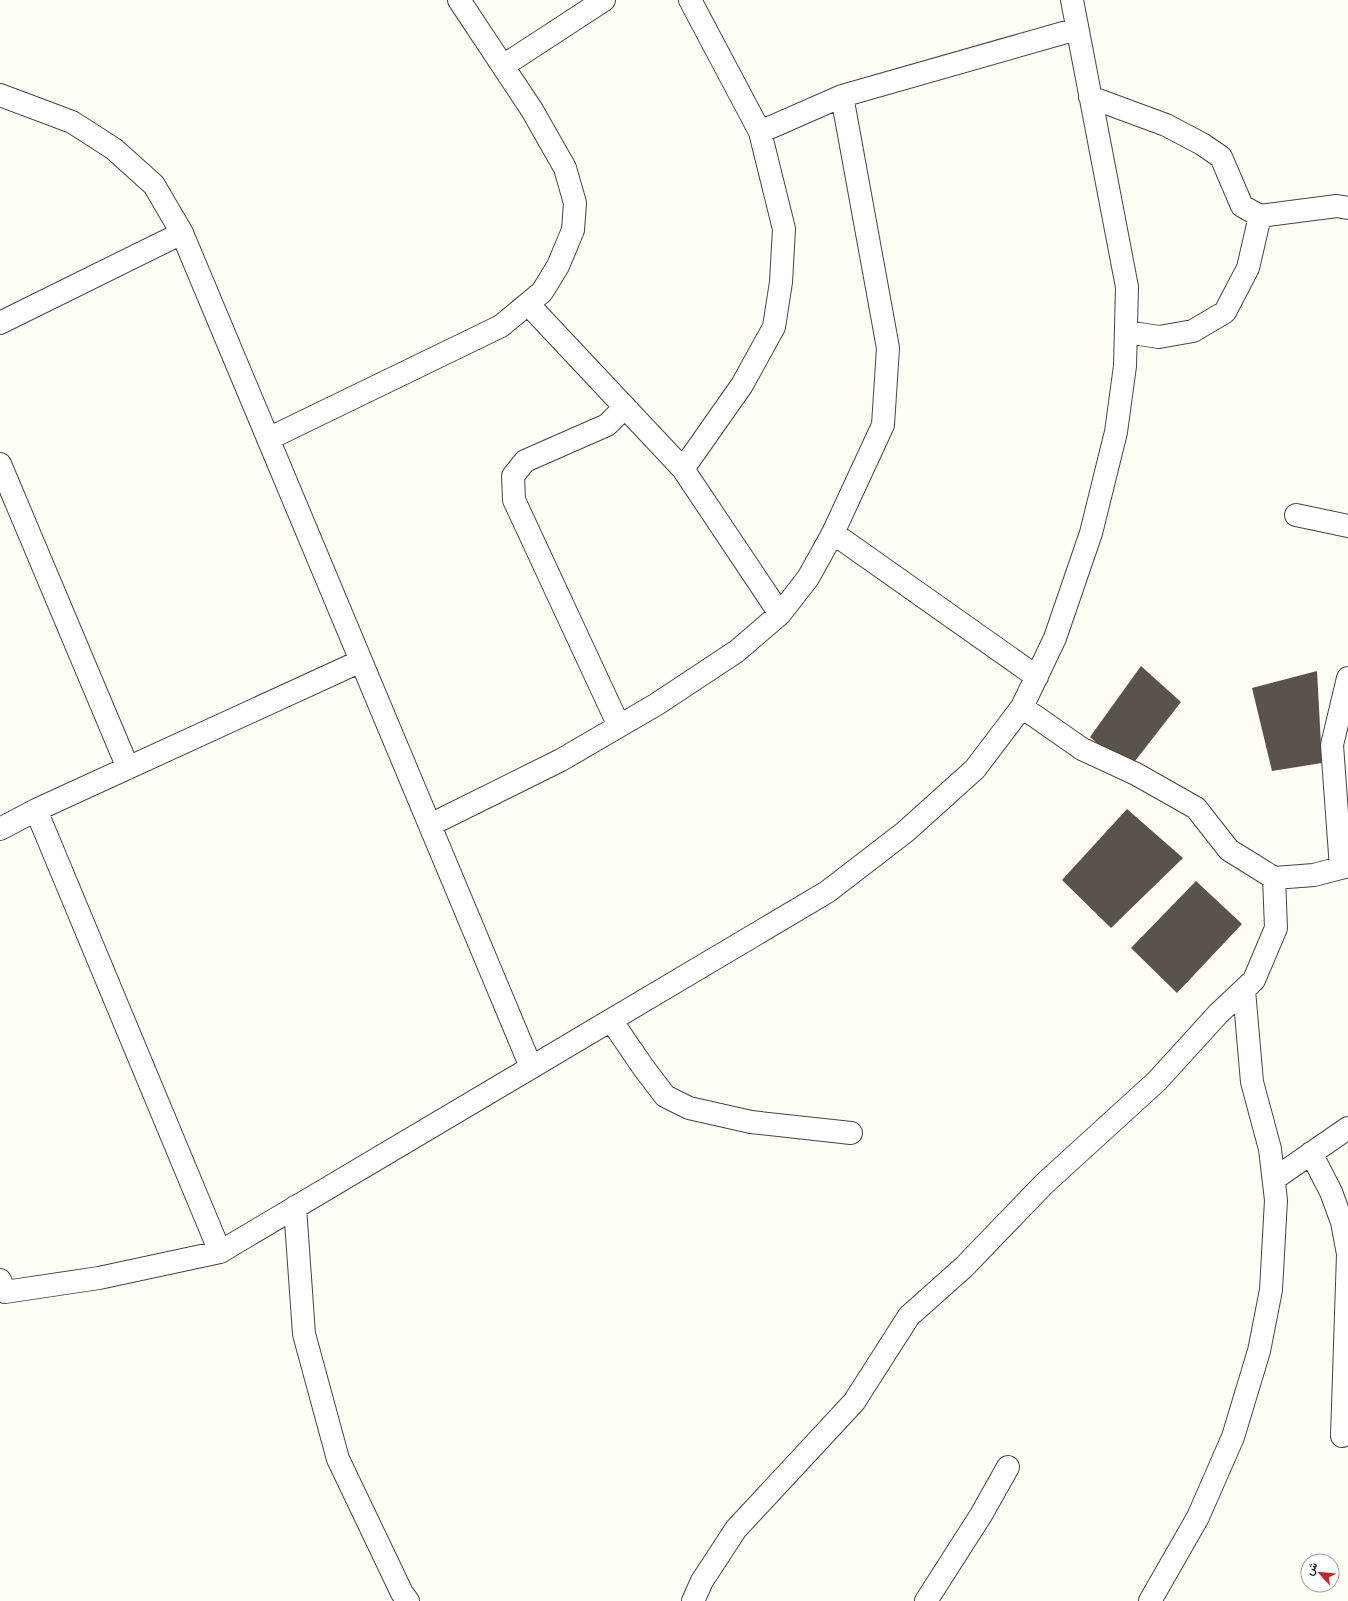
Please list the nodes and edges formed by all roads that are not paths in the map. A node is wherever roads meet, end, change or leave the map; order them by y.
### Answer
1 (459, 0) edge
2 (604, 0) edge
3 (690, 0) edge
4 (1072, 0) edge
5 (1077, 29) junction
6 (503, 66) junction
7 (0, 95) edge
8 (842, 96) junction
9 (1090, 97) junction
10 (760, 132) junction
11 (1348, 208) edge
12 (1260, 216) junction
13 (182, 233) junction
14 (528, 304) junction
15 (0, 323) edge
16 (1126, 332) junction
17 (625, 407) junction
18 (268, 439) junction
19 (0, 464) edge
20 (684, 469) junction
21 (1296, 515) dead end
22 (1348, 526) edge
23 (833, 533) junction
24 (780, 614) junction
25 (361, 661) junction
26 (1037, 677) junction
27 (1348, 678) edge
28 (1022, 707) junction
29 (619, 726) junction
30 (128, 768) junction
31 (36, 810) junction
32 (430, 825) junction
33 (0, 829) edge
34 (1345, 867) edge
35 (1274, 878) junction
36 (1244, 990) junction
37 (611, 1020) junction
38 (531, 1067) junction
39 (1348, 1128) edge
40 (851, 1133) dead end
41 (1311, 1153) junction
42 (1274, 1179) junction
43 (295, 1207) junction
44 (220, 1252) junction
45 (0, 1280) edge
46 (1342, 1436) dead end
47 (1008, 1467) dead end
48 (408, 1601) edge
49 (693, 1601) edge
50 (926, 1601) edge
51 (1150, 1601) edge

1 - 6 street
2 - 6 street
3 - 10 street
4 - 5 street
5 - 8 street
5 - 9 street
6 - 14 street
7 - 13 street
8 - 10 street
8 - 23 street
9 - 12 street
9 - 16 street
10 - 20 street
11 - 12 street
12 - 16 street
13 - 15 street
13 - 18 street
14 - 17 street
14 - 18 street
16 - 26 street
17 - 20 street
17 - 29 street
18 - 25 street
19 - 30 street
20 - 24 street
21 - 22 street
23 - 24 street
23 - 26 street
24 - 29 street
25 - 30 street
25 - 32 street
26 - 28 street
27 - 34 street
28 - 35 street
28 - 37 street
29 - 32 street
30 - 31 street
31 - 33 street
31 - 44 street
32 - 38 street
34 - 35 street
35 - 36 street
36 - 42 street
36 - 49 street
37 - 38 street
37 - 40 street
38 - 43 street
39 - 41 street
41 - 42 street
41 - 46 street
42 - 51 street
43 - 44 street
43 - 48 street
44 - 45 street
47 - 50 street

